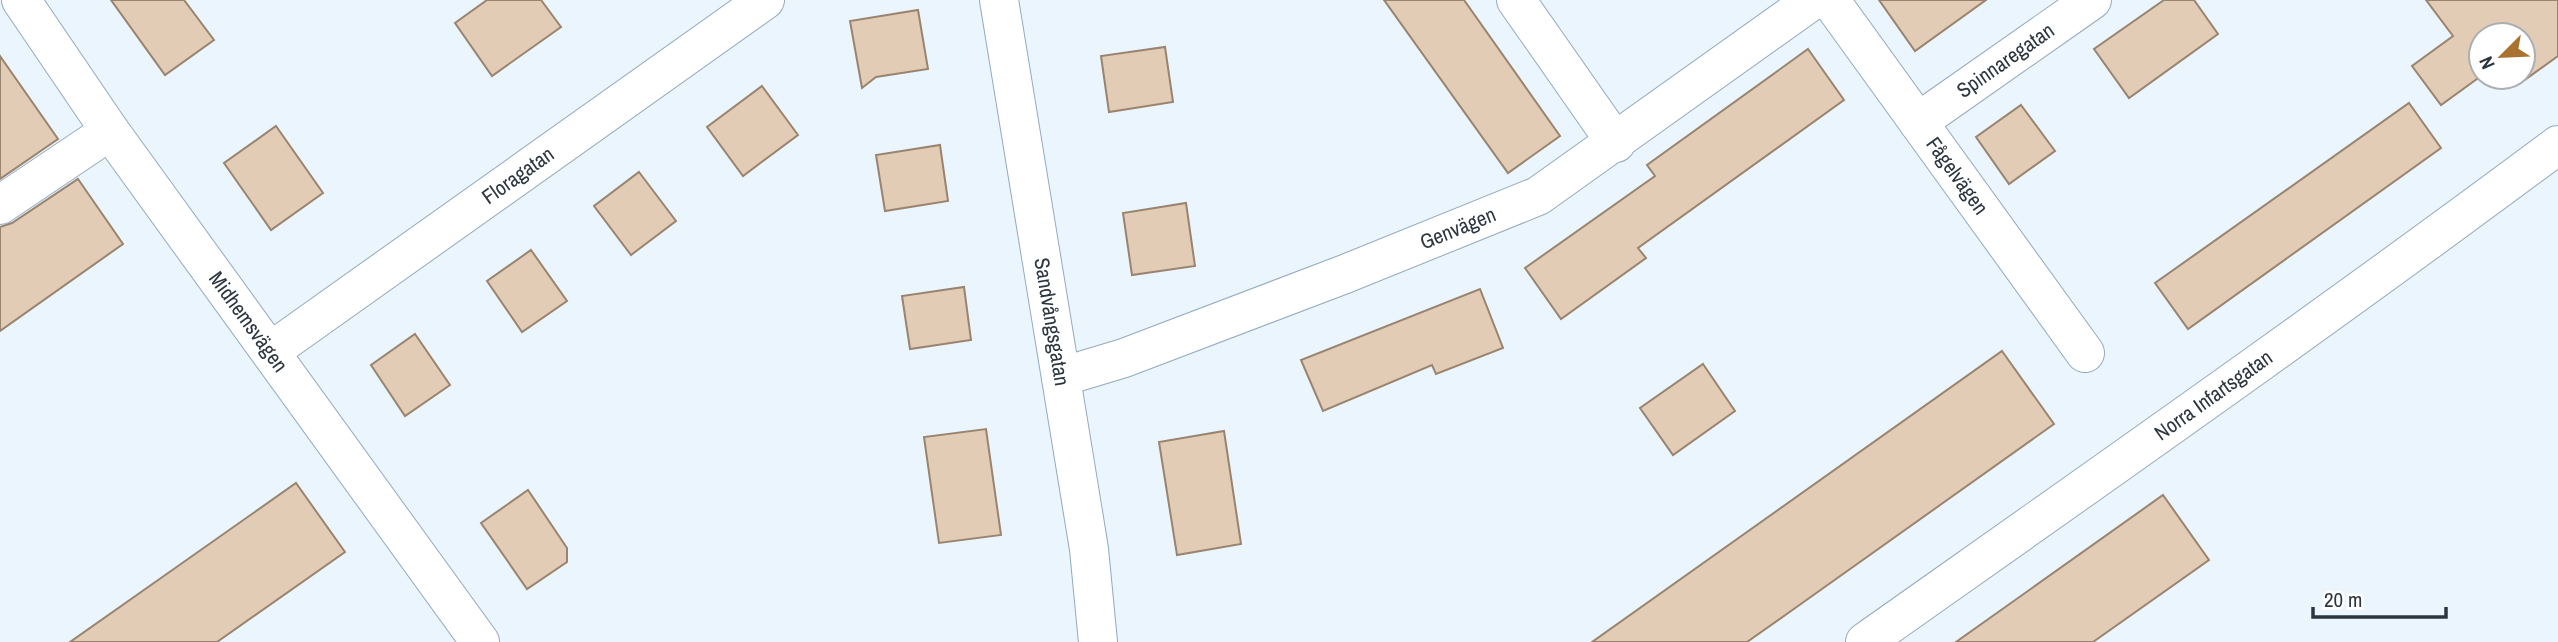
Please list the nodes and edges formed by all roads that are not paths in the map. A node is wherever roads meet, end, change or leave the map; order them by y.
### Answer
1 (21, 0) edge
2 (765, 0) edge
3 (999, 0) edge
4 (1516, 0) edge
5 (1813, 0) edge
6 (1830, 0) edge
7 (2092, 0) edge
8 (1918, 122) junction
9 (110, 131) junction
10 (1616, 143) junction
11 (2558, 145) edge
12 (0, 205) edge
13 (271, 351) junction
14 (2085, 353) dead end
15 (1061, 377) junction
16 (480, 642) edge
17 (1098, 642) edge
18 (1865, 642) edge

1 - 9 street, Midhemsvägen
2 - 13 street, Floragatan
3 - 15 street, Sandvångsgatan
4 - 10 street
5 - 10 street, Genvägen
6 - 8 street, Fågelvägen
7 - 8 street, Spinnaregatan
8 - 14 street, Fågelvägen
9 - 12 street
9 - 13 street, Midhemsvägen
10 - 15 street, Genvägen
11 - 18 street, Norra Infartsgatan
13 - 16 street, Midhemsvägen
15 - 17 street, Sandvångsgatan

